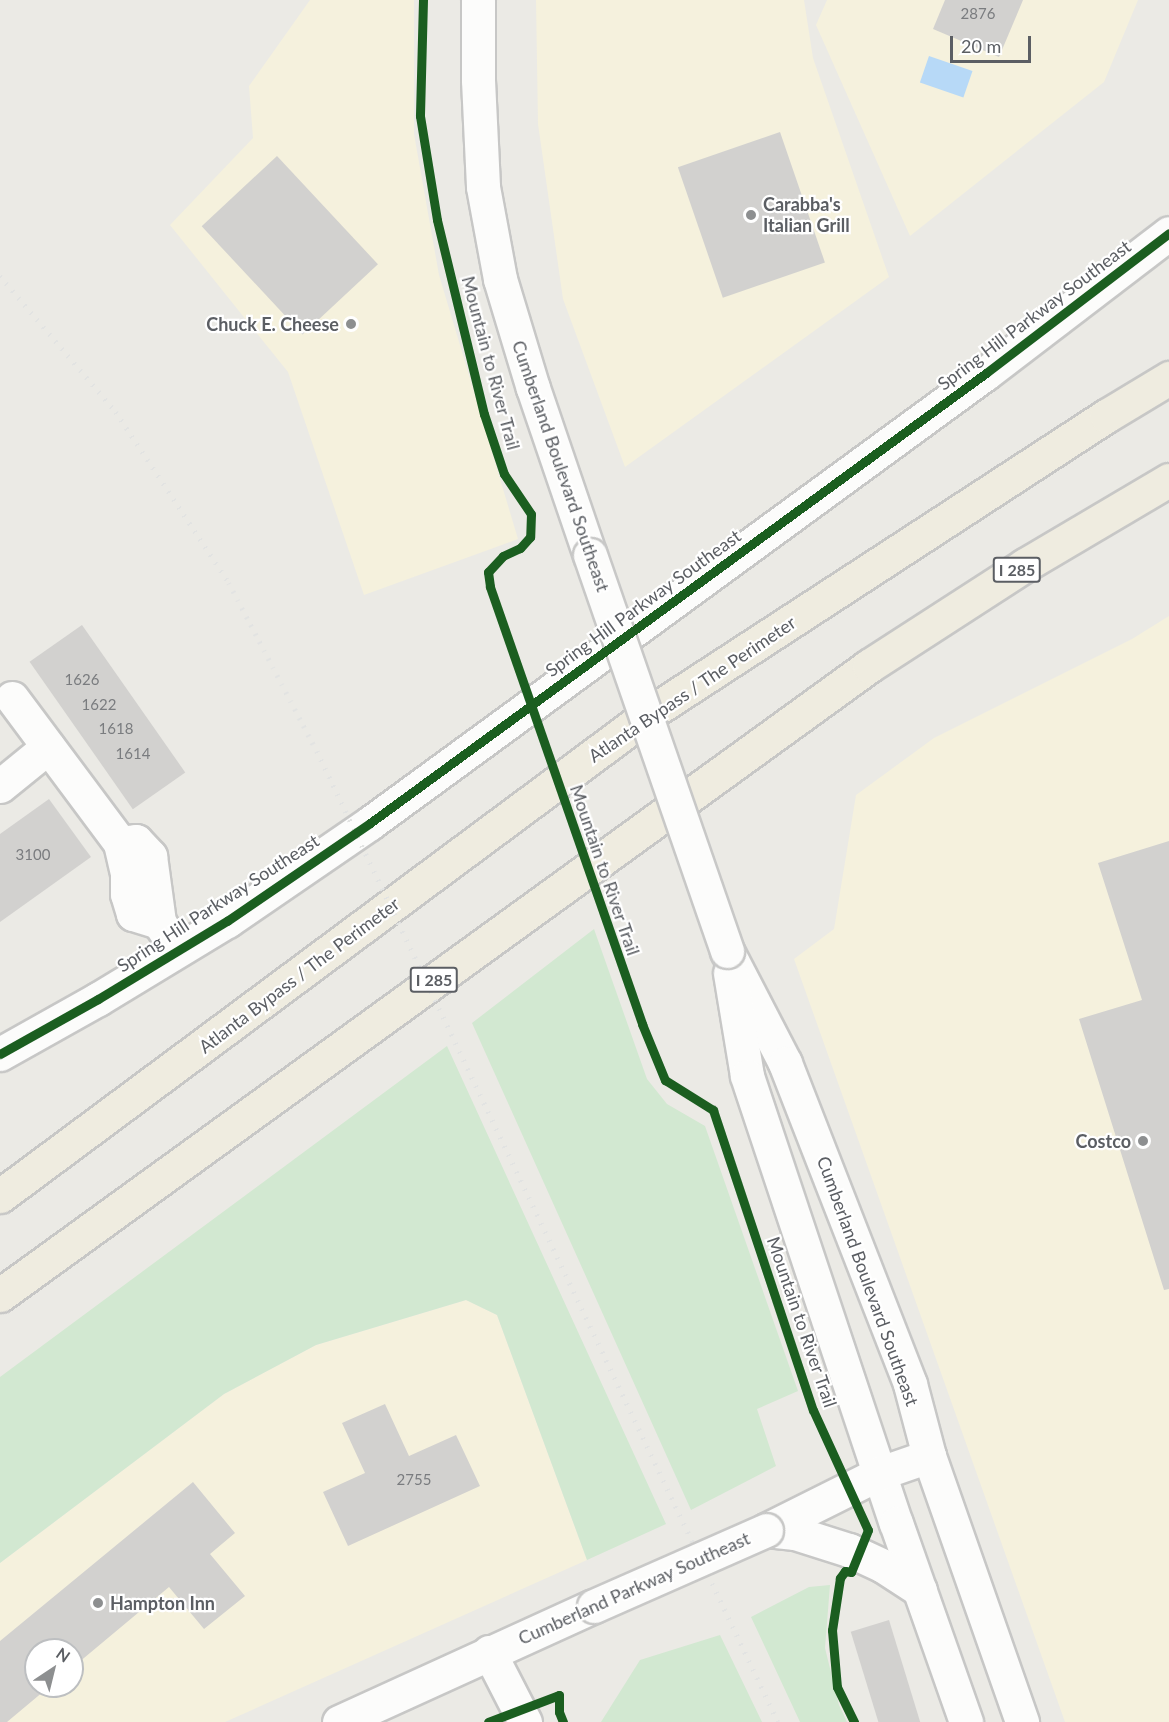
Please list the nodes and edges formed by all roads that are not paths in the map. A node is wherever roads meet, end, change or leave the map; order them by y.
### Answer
1 (478, 0) edge
2 (1169, 233) edge
3 (1169, 378) edge
4 (1169, 480) edge
5 (12, 698) dead end
6 (48, 747) junction
7 (0, 786) edge
8 (178, 949) junction
9 (727, 951) junction
10 (0, 1054) edge
11 (0, 1196) edge
12 (0, 1295) edge
13 (929, 1456) junction
14 (880, 1473) junction
15 (766, 1530) junction
16 (920, 1590) junction
17 (489, 1652) junction
18 (339, 1722) edge
19 (525, 1722) edge
20 (966, 1722) edge
21 (1022, 1722) edge

1 - 9 main road, Cumberland Boulevard Southeast, bridge
2 - 8 main road, Spring Hill Parkway Southeast
3 - 11 highway, Atlanta Bypass / The Perimeter
4 - 12 highway, I 285
5 - 6 main road
6 - 7 main road
6 - 8 main road
8 - 10 main road, Spring Hill Parkway Southeast
9 - 13 main road, Cumberland Boulevard Southeast
9 - 14 main road, Cumberland Boulevard Southeast
13 - 14 main road, Cumberland Parkway Southeast
13 - 21 main road, Cumberland Boulevard Southeast
14 - 15 main road, Cumberland Parkway Southeast
14 - 16 main road, Cumberland Boulevard Southeast
15 - 16 main road
15 - 17 main road, Cumberland Parkway Southeast, bridge
16 - 20 main road, Cumberland Boulevard Southeast
17 - 18 main road, Cumberland Parkway Southeast
17 - 19 main road

